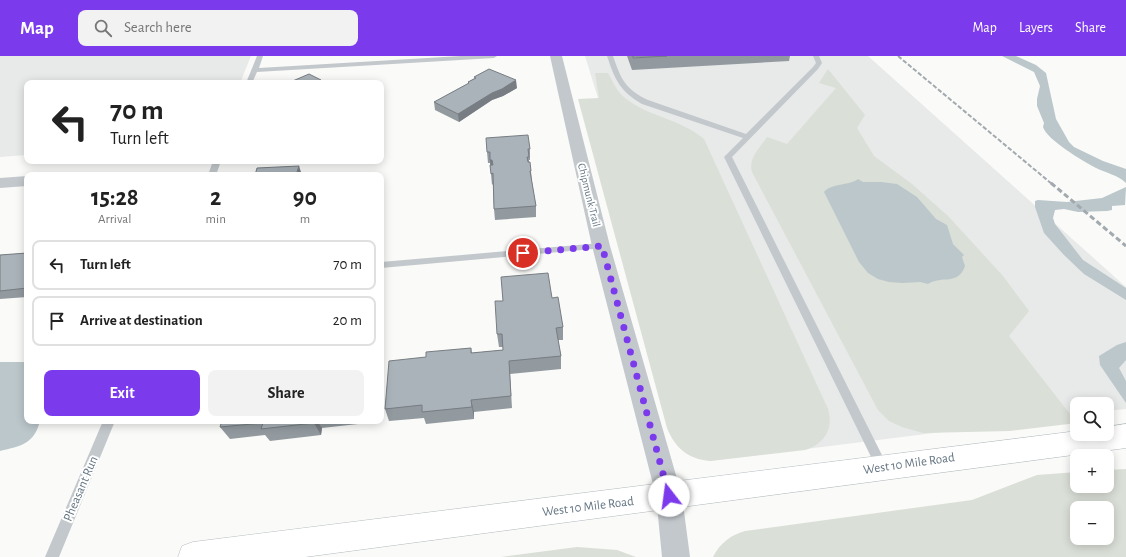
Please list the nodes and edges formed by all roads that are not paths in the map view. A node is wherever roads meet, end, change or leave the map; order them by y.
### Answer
1 (260, 56) edge
2 (494, 56) edge
3 (556, 56) edge
4 (610, 56) edge
5 (816, 56) edge
6 (254, 70) junction
7 (250, 80) edge
8 (748, 137) junction
9 (24, 181) edge
10 (0, 183) edge
11 (602, 246) junction
12 (384, 265) edge
13 (108, 424) edge
14 (1126, 436) edge
15 (882, 467) junction
16 (669, 496) junction
17 (52, 557) edge
18 (193, 557) edge
19 (676, 557) edge

1 - 6 lane
2 - 6 lane
3 - 11 street, Chipmunk Trail
4 - 8 lane
5 - 8 lane
6 - 7 lane
8 - 15 lane
9 - 10 street
11 - 12 lane
11 - 16 street, Chipmunk Trail
13 - 17 lane, Pheasant Run
14 - 15 main road, West 10 Mile Road
15 - 16 main road, West 10 Mile Road
16 - 18 main road, West 10 Mile Road
16 - 19 street, Chipmunk Trail

